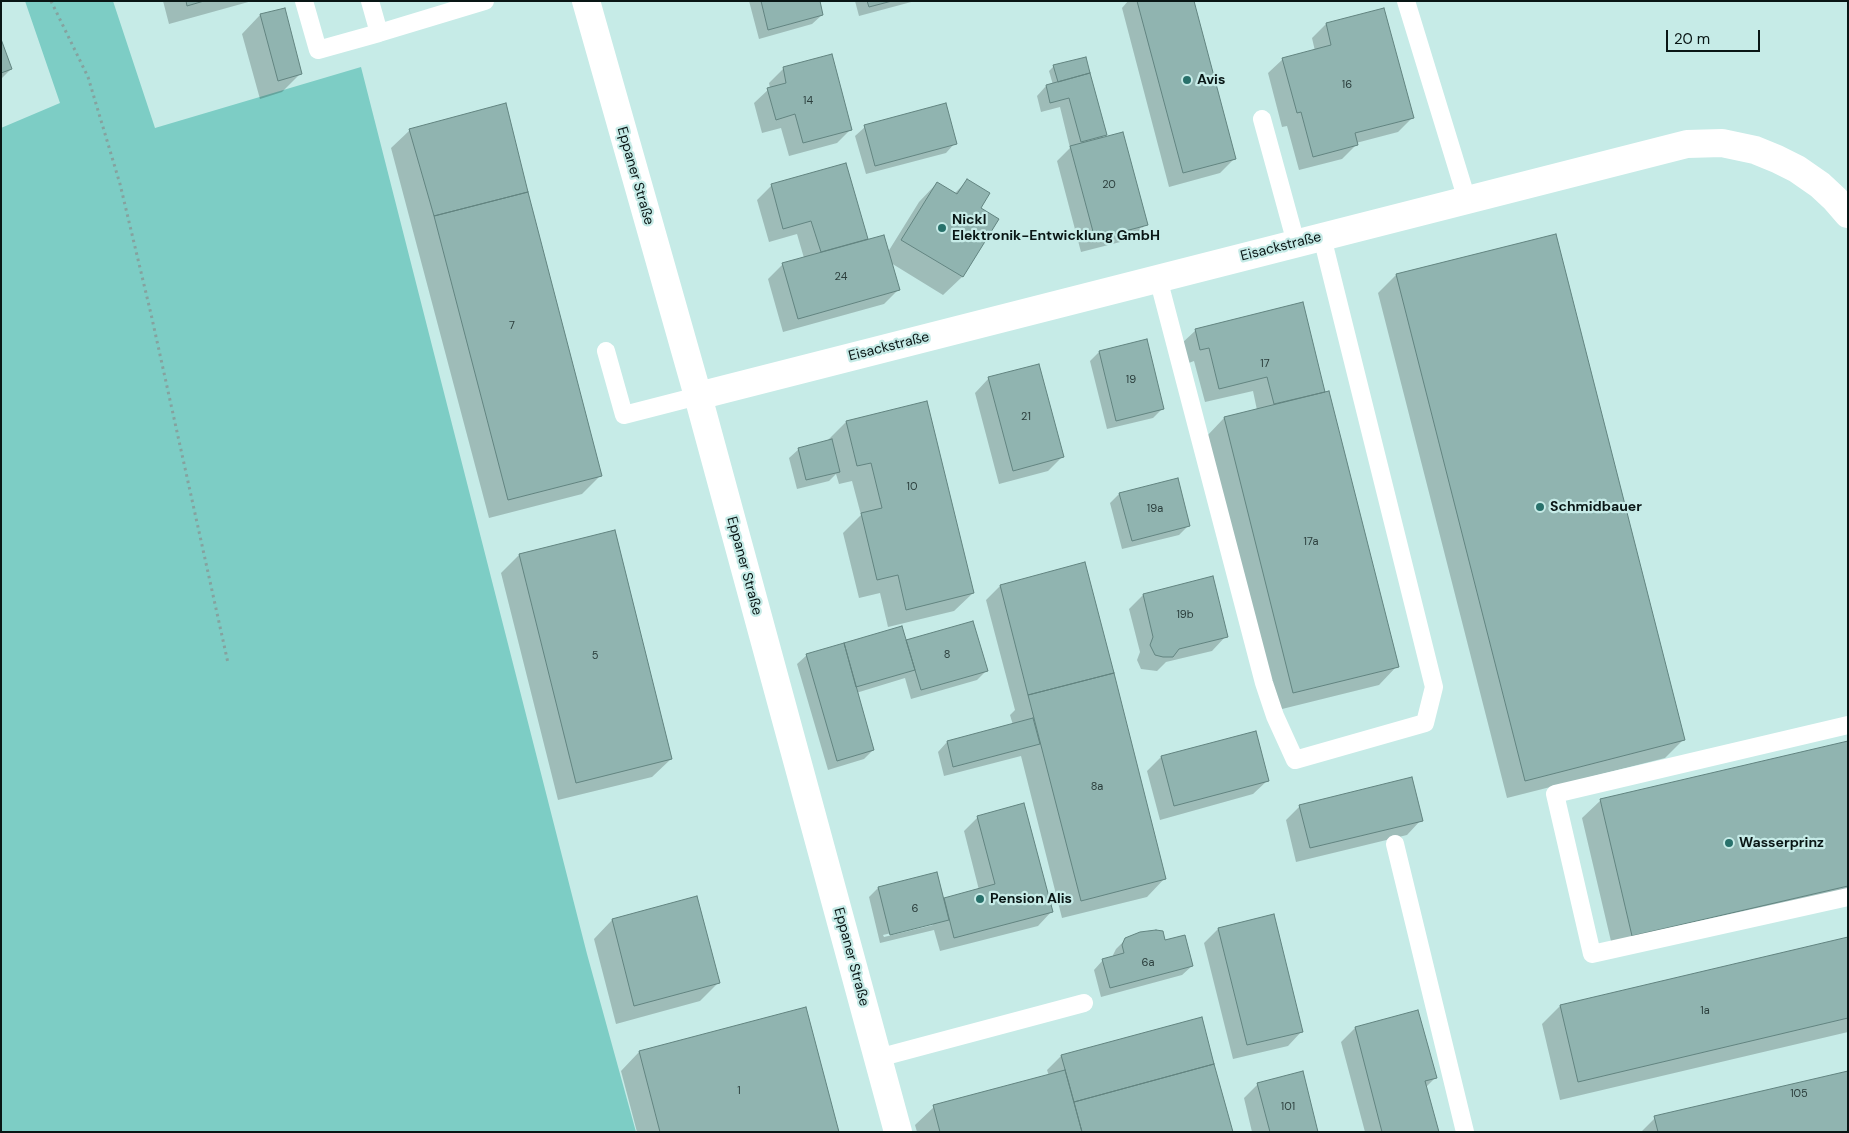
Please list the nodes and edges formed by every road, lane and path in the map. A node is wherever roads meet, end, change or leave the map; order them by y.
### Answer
1 (51, 1) edge
2 (304, 1) edge
3 (370, 1) edge
4 (485, 1) edge
5 (586, 1) edge
6 (1406, 1) edge
7 (437, 8) edge
8 (379, 34) junction
9 (1262, 119) dead end
10 (1467, 200) junction
11 (1848, 214) edge
12 (1322, 237) junction
13 (1296, 244) junction
14 (1158, 278) junction
15 (606, 351) dead end
16 (698, 396) junction
17 (228, 663) dead end
18 (1848, 725) edge
19 (1395, 844) dead end
20 (1848, 897) edge
21 (1084, 1002) dead end
22 (878, 1058) junction
23 (898, 1132) edge
24 (1465, 1132) edge

1 - 17 path
2 - 8 lane
3 - 8 lane
4 - 7 lane
5 - 16 street, Eppaner Straße
6 - 10 lane
7 - 8 lane
9 - 13 lane
10 - 11 street, Eisackstraße
10 - 12 street, Eisackstraße
12 - 13 street, Eisackstraße
12 - 14 lane
13 - 14 street, Eisackstraße
14 - 16 street, Eisackstraße
15 - 16 lane
16 - 22 street, Eppaner Straße
18 - 20 lane
19 - 24 lane
21 - 22 lane
22 - 23 street, Eppaner Straße

